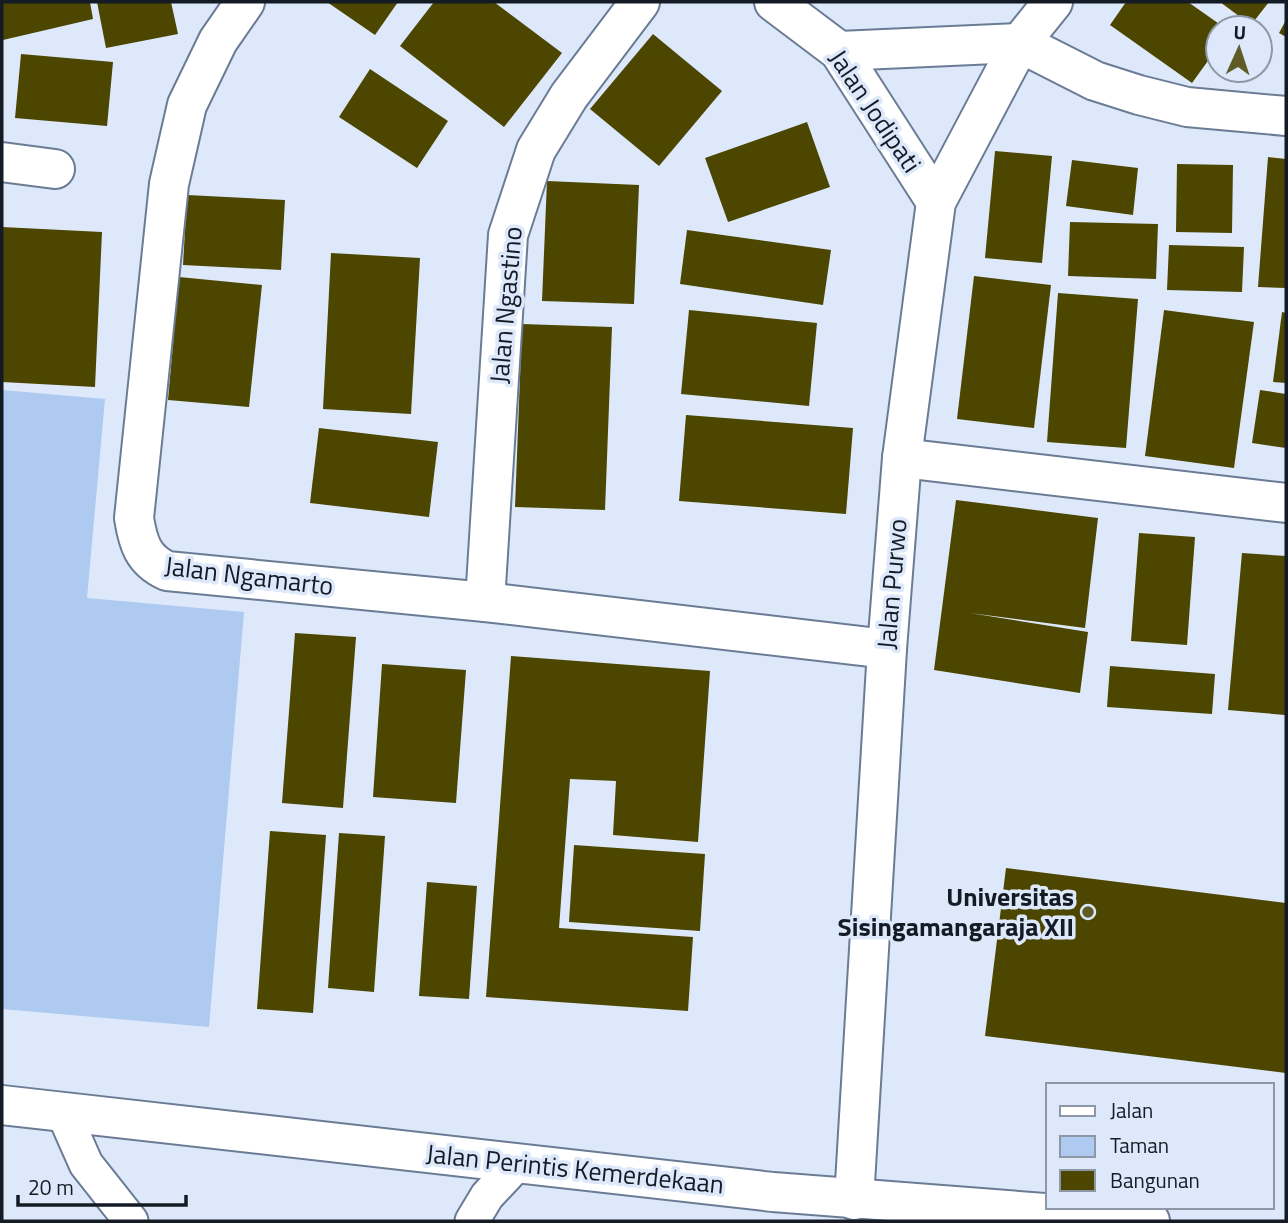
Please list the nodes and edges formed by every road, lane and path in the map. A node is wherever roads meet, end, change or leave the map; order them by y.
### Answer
1 (245, 2) edge
2 (640, 2) edge
3 (774, 2) edge
4 (1053, 2) edge
5 (1020, 43) junction
6 (839, 51) junction
7 (1286, 116) edge
8 (2, 162) edge
9 (55, 169) dead end
10 (936, 202) junction
11 (902, 458) junction
12 (1286, 503) edge
13 (485, 602) junction
14 (887, 649) junction
15 (2, 1105) edge
16 (63, 1112) junction
17 (519, 1163) junction
18 (857, 1211) edge
19 (131, 1221) edge
20 (472, 1221) edge
21 (1150, 1221) edge

1 - 13 street, Jalan Ngamarto
2 - 13 street, Jalan Ngastino
3 - 6 street, Jalan Jodipati
4 - 5 street, Jalan Purwo
5 - 6 street
5 - 7 street
5 - 10 street, Jalan Purwo
6 - 10 street, Jalan Jodipati
8 - 9 street
10 - 11 street, Jalan Purwo
11 - 12 street
11 - 14 street, Jalan Purwo
13 - 14 street, Jalan Ngamarto
14 - 18 street, Jalan Purwo
15 - 16 street, Jalan Perintis Kemerdekaan
16 - 17 street, Jalan Perintis Kemerdekaan
16 - 19 lane
17 - 18 street, Jalan Perintis Kemerdekaan
17 - 20 lane
18 - 21 street, Jalan Perintis Kemerdekaan

